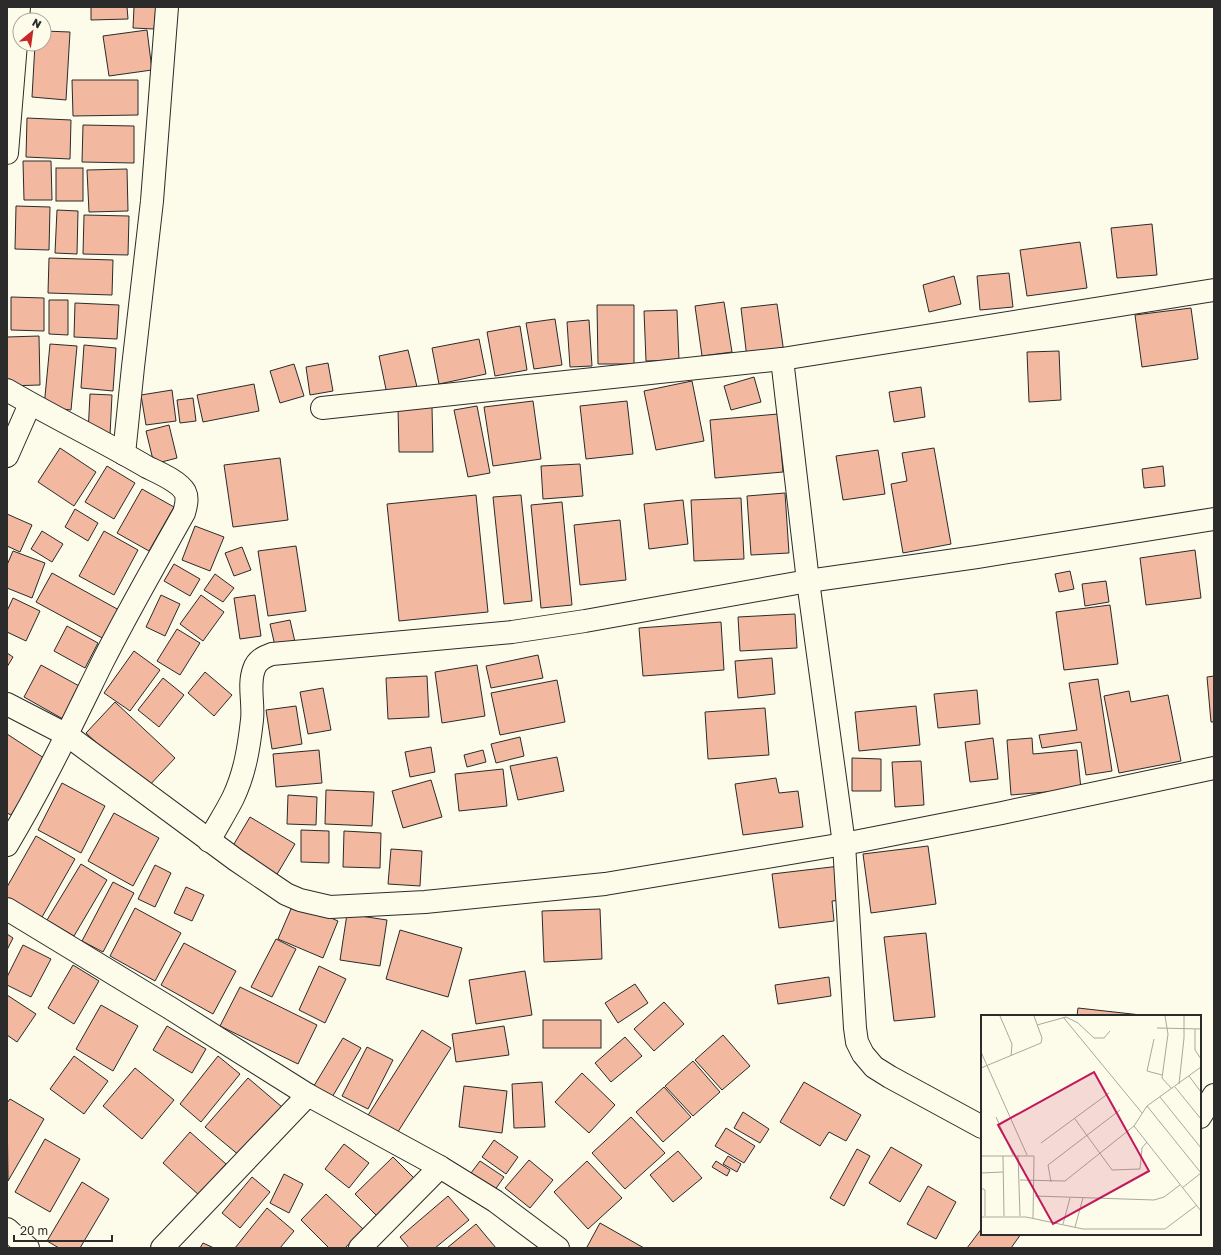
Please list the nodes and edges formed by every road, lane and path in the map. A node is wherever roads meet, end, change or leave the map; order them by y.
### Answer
1 (19, 7) edge
2 (167, 7) edge
3 (7, 153) edge
4 (1214, 290) edge
5 (782, 359) junction
6 (7, 390) edge
7 (30, 404) junction
8 (322, 408) dead end
9 (124, 454) junction
10 (7, 456) edge
11 (1214, 519) edge
12 (808, 581) junction
13 (7, 704) edge
14 (67, 735) junction
15 (1214, 768) edge
16 (209, 841) junction
17 (844, 844) junction
18 (7, 845) edge
19 (7, 909) edge
20 (308, 1095) junction
21 (1214, 1095) edge
22 (1201, 1115) edge
23 (981, 1126) edge
24 (440, 1167) junction
25 (7, 1230) edge
26 (28, 1248) edge
27 (162, 1248) edge
28 (360, 1248) edge
29 (558, 1248) edge

1 - 3 street
2 - 9 street
4 - 5 street
5 - 8 street
5 - 12 street
6 - 7 street
7 - 9 street
7 - 10 street
9 - 14 street
11 - 12 street
12 - 16 street
12 - 17 street
13 - 14 street
14 - 16 street
14 - 18 street
15 - 17 street
16 - 17 street
17 - 23 street
19 - 20 street
20 - 24 street
20 - 27 street
21 - 22 street
24 - 28 street
24 - 29 street
25 - 26 street

